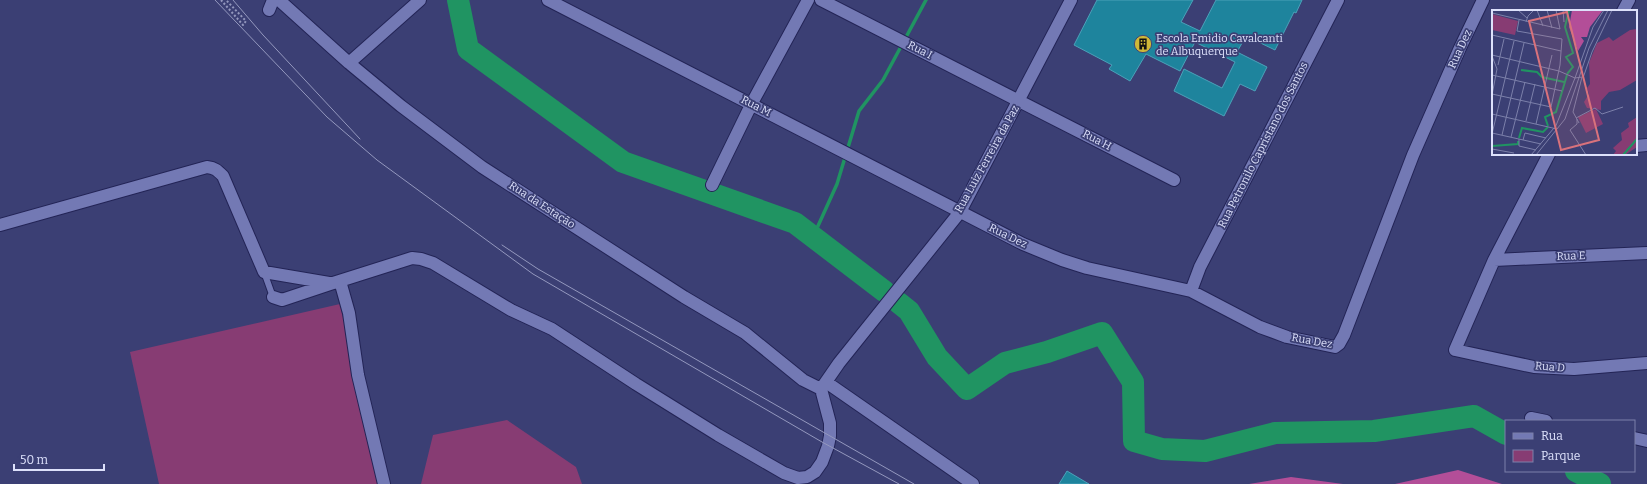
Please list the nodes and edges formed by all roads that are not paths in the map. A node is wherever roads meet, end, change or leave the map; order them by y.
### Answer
1 (279, 0) edge
2 (420, 0) edge
3 (808, 0) edge
4 (821, 0) edge
5 (1071, 0) edge
6 (1338, 0) edge
7 (1483, 0) edge
8 (1629, 0) edge
9 (549, 1) edge
10 (1624, 10) edge
11 (349, 63) junction
12 (1019, 100) junction
13 (752, 104) junction
14 (1647, 145) edge
15 (1637, 146) edge
16 (1548, 155) edge
17 (1174, 180) dead end
18 (712, 185) dead end
19 (960, 212) junction
20 (0, 226) edge
21 (1647, 253) edge
22 (1494, 260) junction
23 (264, 272) junction
24 (335, 282) junction
25 (1191, 291) junction
26 (273, 297) joint
27 (1647, 363) edge
28 (823, 386) junction
29 (1531, 418) dead end
30 (1541, 420) edge
31 (1635, 438) edge
32 (1647, 441) edge
33 (803, 481) edge
34 (384, 484) edge
35 (973, 484) edge

1 - 11 street, Rua da Estação
2 - 11 street
3 - 13 street
4 - 12 street, Rua I
5 - 12 street, Rua Luiz Ferreira da Paz
6 - 25 street, Rua Petronilo Capristano dos Santos
7 - 25 street, Rua Dez
8 - 10 street
9 - 13 street, Rua M
11 - 28 street, Rua da Estação
12 - 17 street, Rua H
12 - 19 street, Rua Luiz Ferreira da Paz
13 - 18 street
13 - 19 street, Rua M
14 - 15 street
16 - 22 street
19 - 25 street, Rua Dez
19 - 28 street, Rua Luiz Ferreira da Paz
20 - 23 street
21 - 22 street, Rua E
22 - 27 street, Rua D
23 - 24 street
23 - 26 lane
24 - 26 street
24 - 33 street
24 - 34 street
28 - 33 street
28 - 35 street, Rua da Estação
29 - 30 street
31 - 32 street

